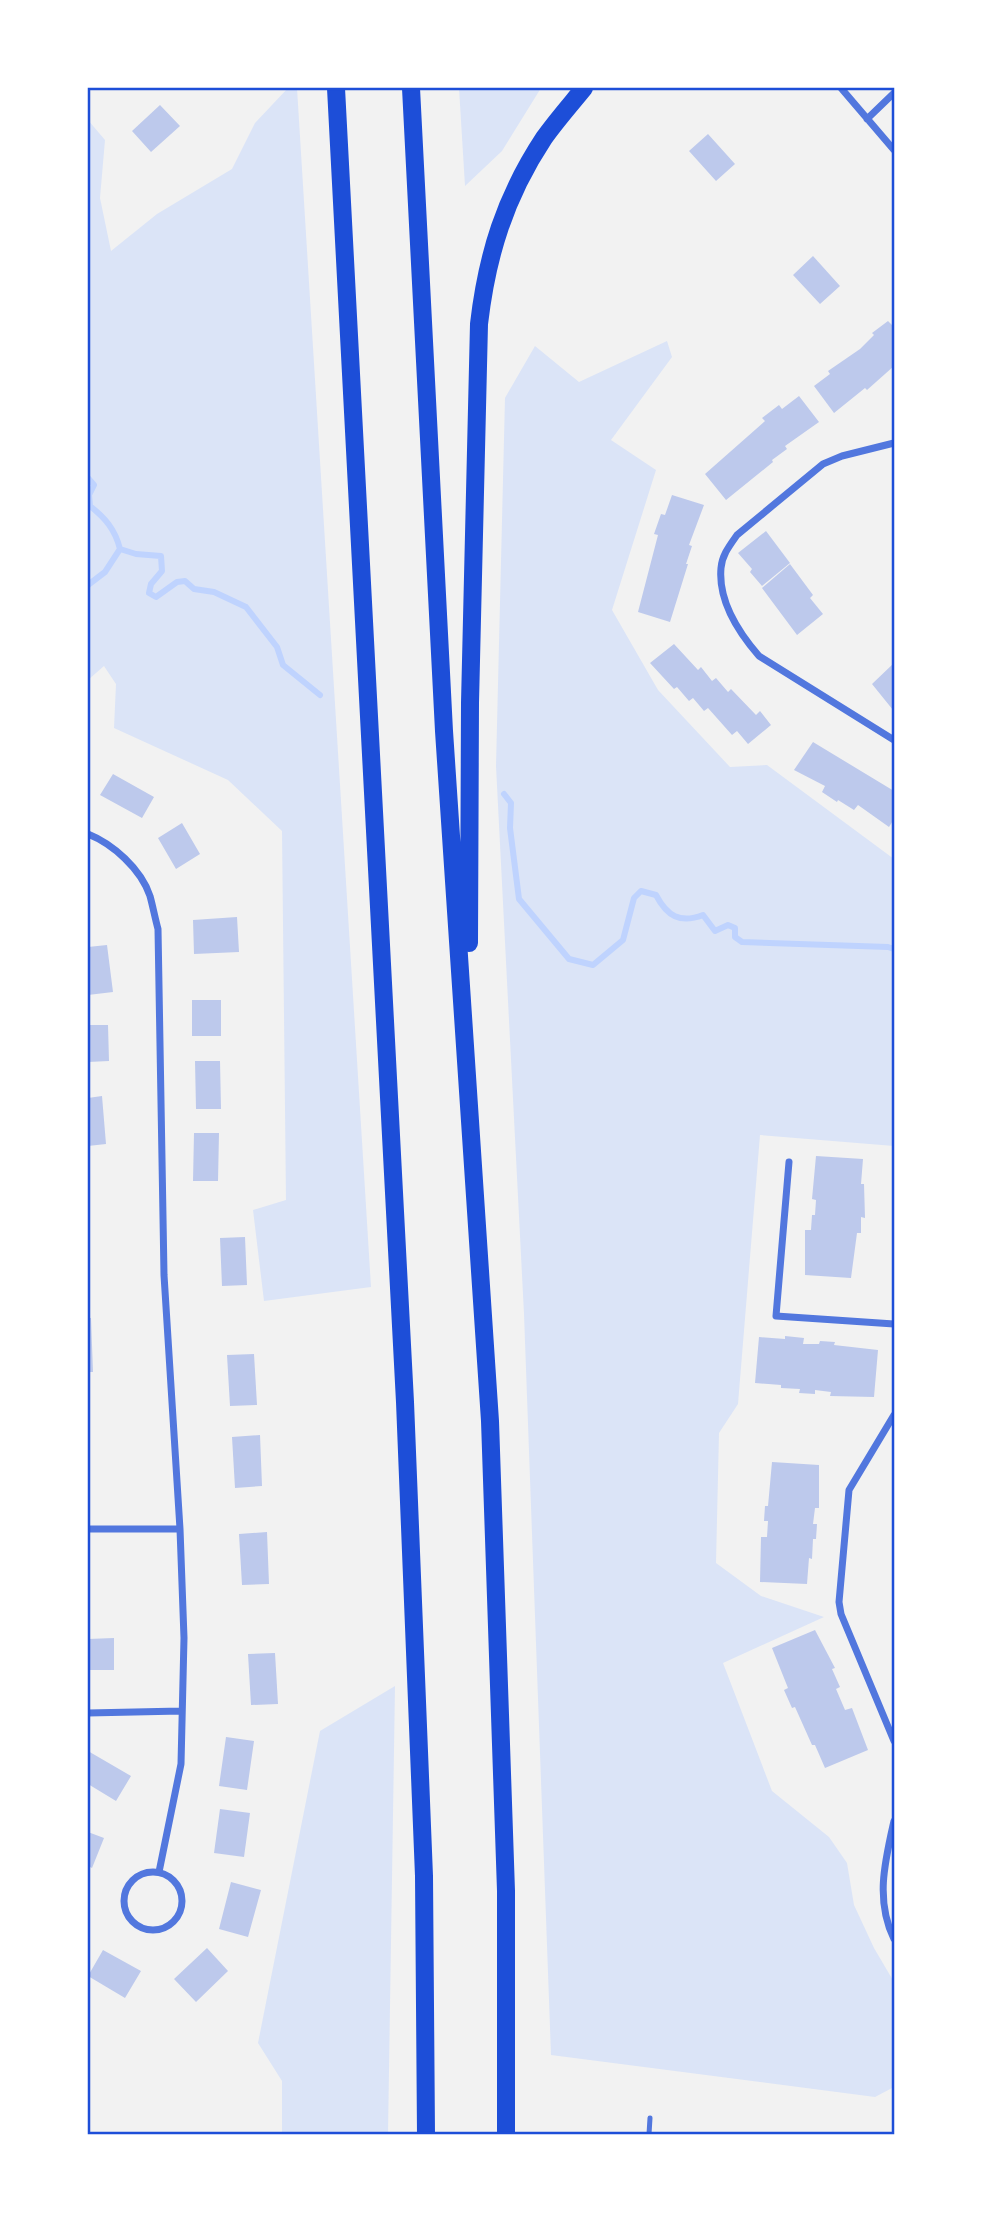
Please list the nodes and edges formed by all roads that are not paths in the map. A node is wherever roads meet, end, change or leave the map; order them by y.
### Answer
1 (336, 88) edge
2 (411, 88) edge
3 (584, 88) edge
4 (841, 88) edge
5 (894, 93) edge
6 (867, 119) junction
7 (894, 150) edge
8 (894, 443) edge
9 (894, 740) edge
10 (88, 834) edge
11 (469, 1090) junction
12 (789, 1162) dead end
13 (894, 1324) edge
14 (894, 1415) edge
15 (88, 1529) edge
16 (180, 1529) junction
17 (181, 1711) junction
18 (88, 1713) edge
19 (894, 1741) edge
20 (894, 1821) edge
21 (159, 1872) junction
22 (894, 1939) edge
23 (650, 2118) dead end
24 (426, 2134) edge
25 (506, 2134) edge
26 (649, 2134) edge

1 - 24 highway
2 - 11 highway
3 - 11 highway
4 - 6 street
5 - 6 street
6 - 7 street
8 - 9 street
10 - 16 street
11 - 25 highway
12 - 13 street
14 - 19 street
15 - 16 street
16 - 17 street
17 - 18 street
17 - 21 street
20 - 22 street
21 - 21 street
23 - 26 lane

